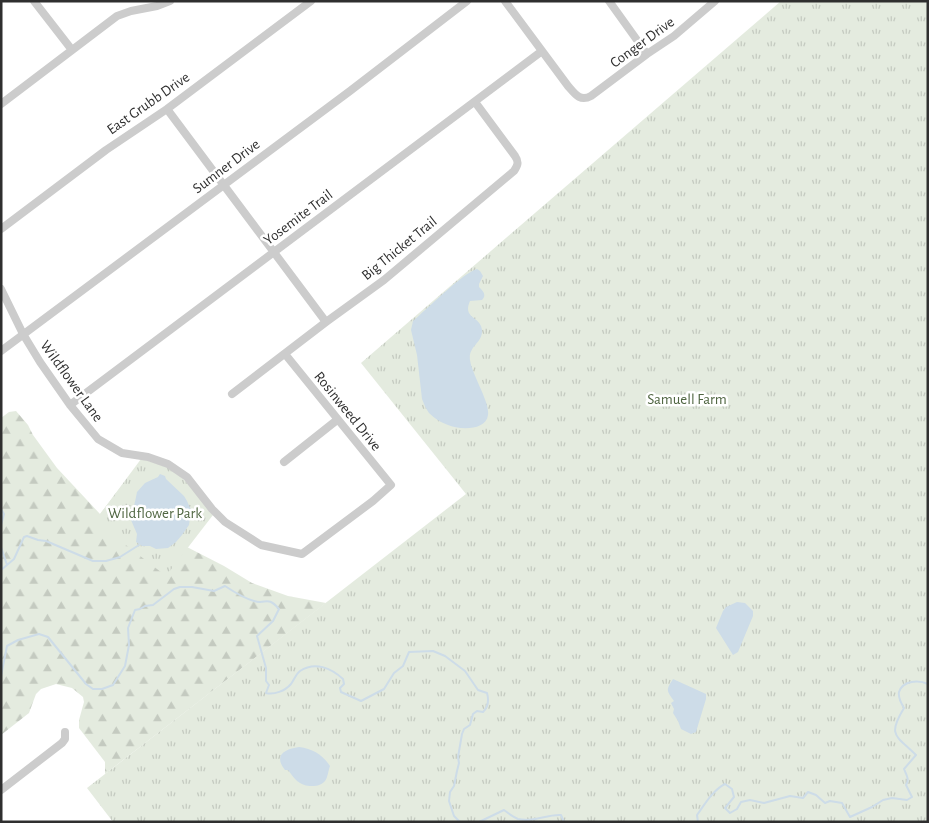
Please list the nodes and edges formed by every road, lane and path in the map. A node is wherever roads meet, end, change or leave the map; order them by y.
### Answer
1 (34, 1) edge
2 (170, 1) edge
3 (311, 1) edge
4 (467, 1) edge
5 (505, 1) edge
6 (609, 1) edge
7 (715, 1) edge
8 (72, 50) junction
9 (542, 50) junction
10 (648, 54) junction
11 (475, 102) junction
12 (1, 104) edge
13 (167, 109) junction
14 (224, 185) junction
15 (1, 229) edge
16 (274, 252) junction
17 (1, 289) edge
18 (326, 322) junction
19 (22, 334) junction
20 (1, 351) edge
21 (285, 354) junction
22 (232, 394) dead end
23 (70, 405) junction
24 (337, 420) junction
25 (284, 462) dead end
26 (391, 485) joint
27 (65, 732) dead end
28 (1, 790) edge

1 - 8 street
2 - 8 street
3 - 13 street, East Grubb Drive
4 - 14 street, Sumner Drive
5 - 9 street
6 - 10 street
7 - 10 street, Conger Drive
8 - 12 street
9 - 10 street, Conger Drive
9 - 11 street, Yosemite Trail
11 - 16 street, Yosemite Trail
11 - 18 street, Big Thicket Trail
13 - 14 street
13 - 15 street, East Grubb Drive
14 - 16 street
14 - 19 street, Sumner Drive
16 - 18 street
16 - 23 street, Yosemite Trail
17 - 19 street, Wildflower Lane
18 - 21 street, Big Thicket Trail
19 - 20 street, Sumner Drive
19 - 23 street, Wildflower Lane
21 - 22 street, Big Thicket Trail
21 - 24 street, Rosinweed Drive
23 - 26 street, Wildflower Lane
24 - 25 street
24 - 26 street, Rosinweed Drive
27 - 28 street

